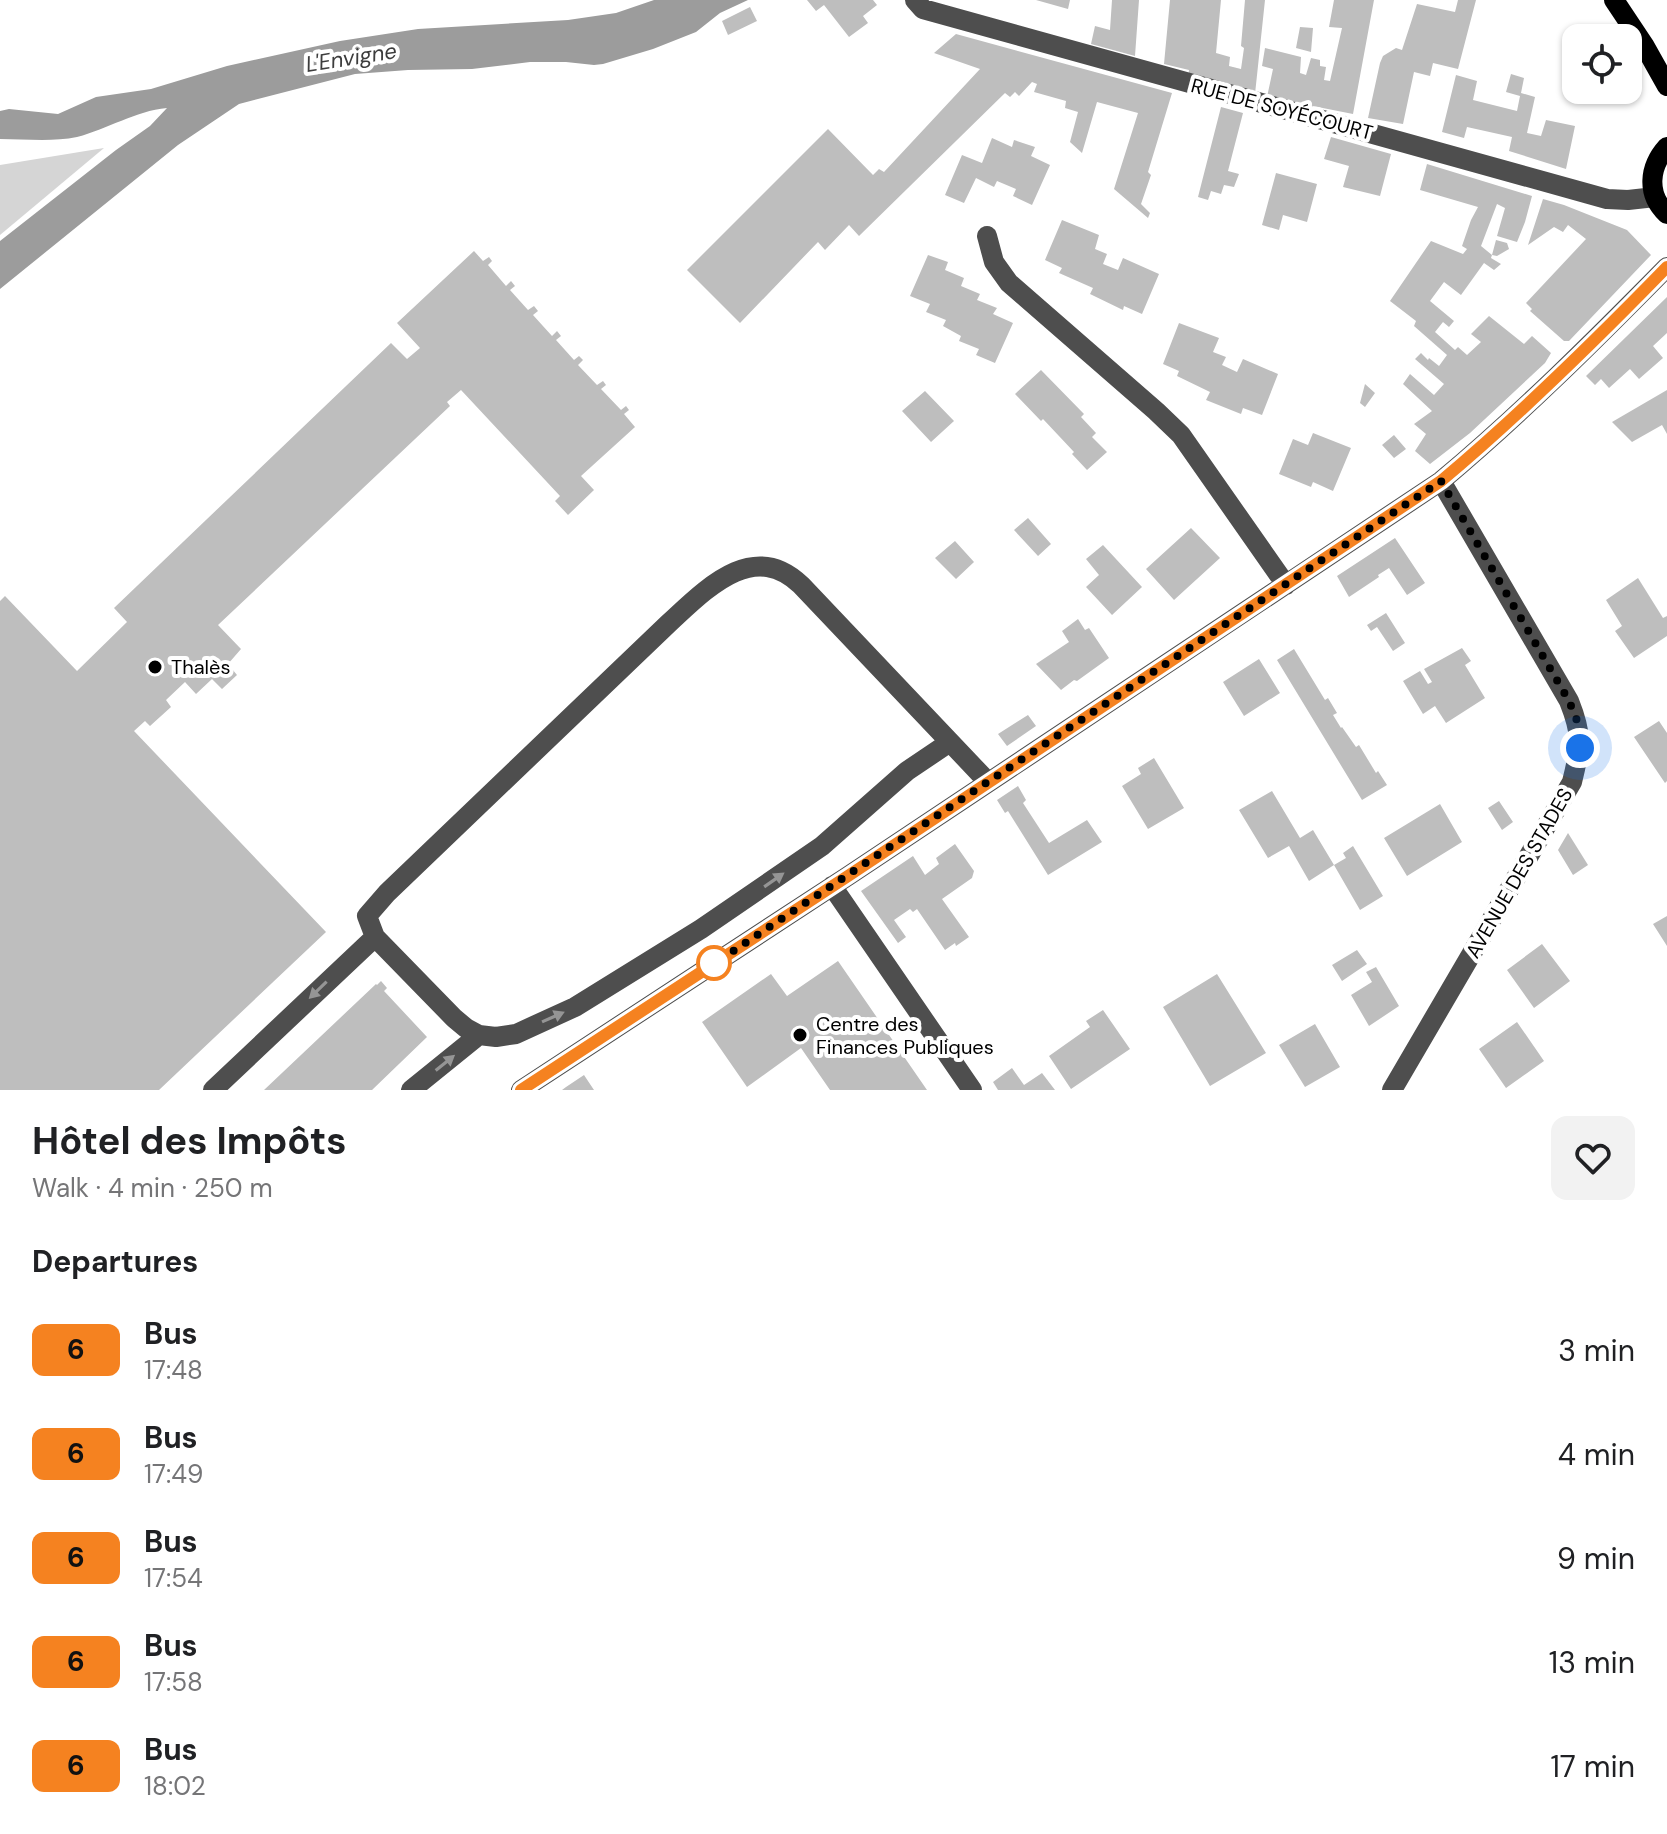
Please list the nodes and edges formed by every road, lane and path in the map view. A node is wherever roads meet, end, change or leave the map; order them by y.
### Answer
1 (915, 0) edge
2 (1614, 0) edge
3 (1667, 86) edge
4 (1667, 147) edge
5 (1661, 205) edge
6 (987, 236) dead end
7 (1667, 267) edge
8 (1441, 481) junction
9 (1286, 585) junction
10 (950, 742) junction
11 (988, 782) junction
12 (832, 886) junction
13 (375, 937) junction
14 (479, 1035) junction
15 (213, 1090) edge
16 (411, 1090) edge
17 (521, 1090) edge
18 (972, 1090) edge
19 (1392, 1090) edge

1 - 5 street, RUE DE SOYÉCOURT
2 - 3 main road
4 - 5 main road
6 - 9 street
7 - 8 street
8 - 9 street
8 - 19 street, AVENUE DES STADES
9 - 11 street
10 - 11 street
10 - 13 street
14 -> 10 street
11 - 12 street
12 - 17 street
12 - 18 street
13 - 14 street
13 -> 15 street
16 -> 14 street

